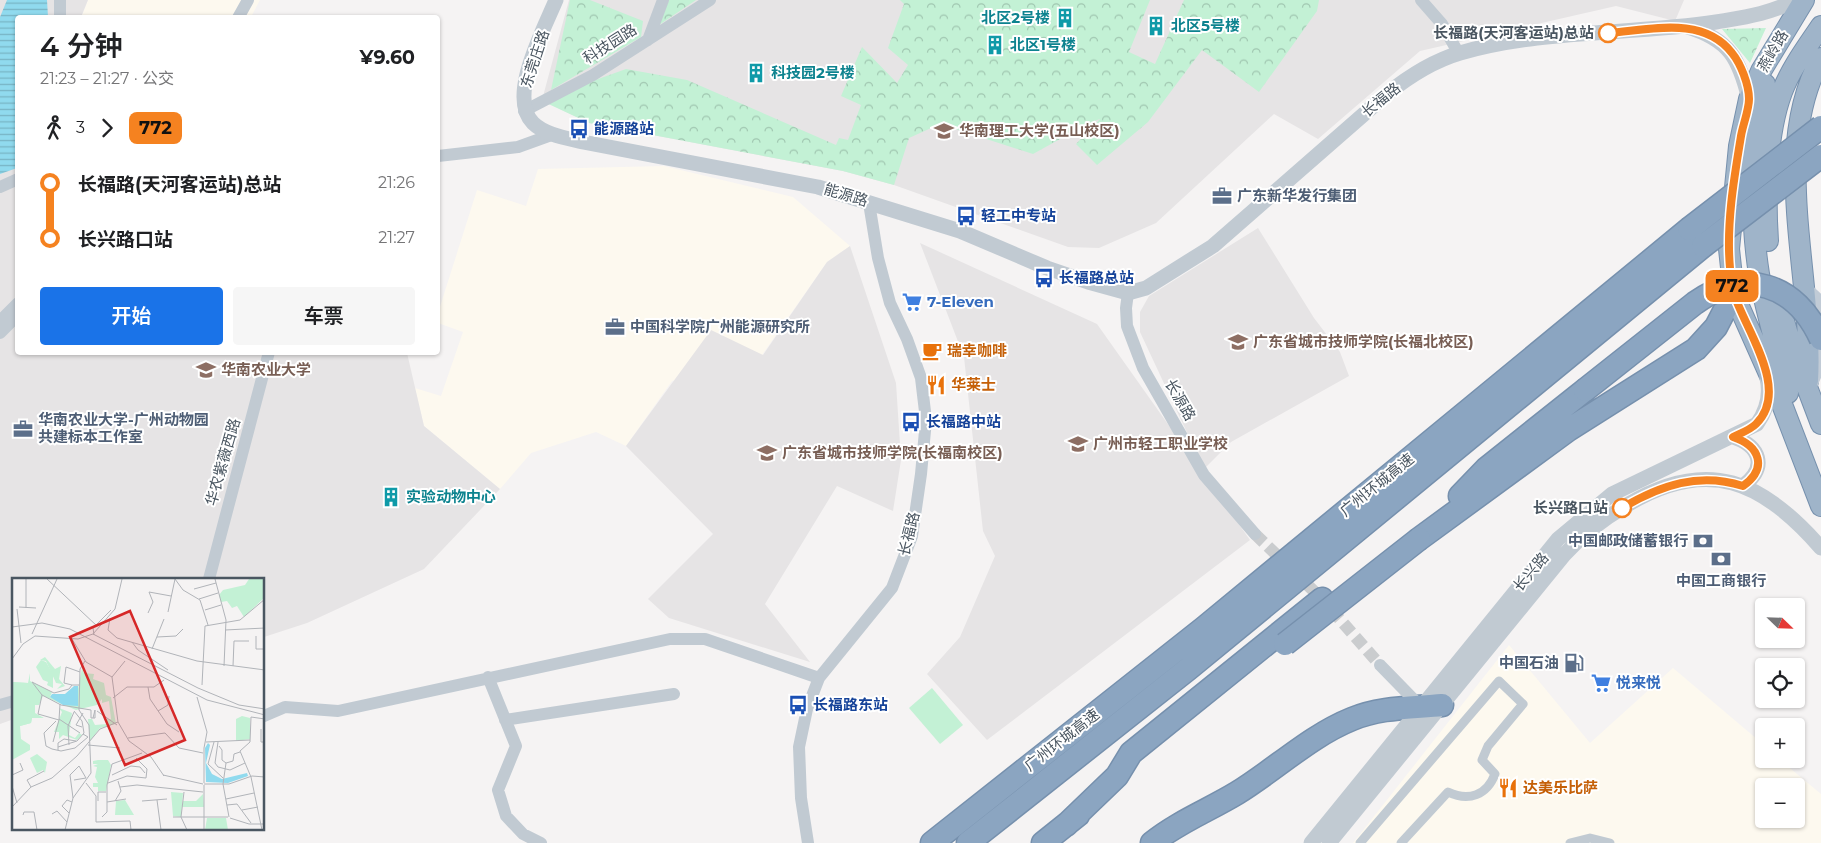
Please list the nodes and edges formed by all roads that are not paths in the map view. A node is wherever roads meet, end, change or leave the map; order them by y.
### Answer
1 (60, 0) edge
2 (248, 0) edge
3 (556, 0) edge
4 (663, 0) edge
5 (710, 0) edge
6 (1421, 0) edge
7 (1796, 0) edge
8 (1804, 0) edge
9 (60, 15) edge
10 (240, 15) edge
11 (1821, 26) edge
12 (1687, 27) junction
13 (648, 40) junction
14 (1775, 48) junction
15 (1459, 54) junction
16 (1821, 58) edge
17 (1749, 99) junction
18 (524, 110) junction
19 (1821, 127) edge
20 (554, 134) junction
21 (440, 156) edge
22 (1821, 156) edge
23 (15, 180) edge
24 (0, 187) edge
25 (869, 203) junction
26 (1733, 289) junction
27 (1806, 292) junction
28 (1128, 293) junction
29 (15, 305) edge
30 (1821, 306) edge
31 (15, 319) edge
32 (0, 321) edge
33 (0, 333) edge
34 (1821, 339) edge
35 (1760, 353) junction
36 (268, 355) edge
37 (1821, 355) edge
38 (1807, 388) junction
39 (1821, 424) edge
40 (1733, 437) junction
41 (1808, 477) junction
42 (1743, 486) junction
43 (1821, 506) edge
44 (1255, 534) tunnel mouth
45 (1419, 539) junction
46 (1821, 548) edge
47 (209, 578) edge
48 (1322, 599) dead end
49 (1380, 665) tunnel mouth
50 (488, 677) junction
51 (819, 678) junction
52 (674, 694) dead end
53 (1431, 706) junction
54 (265, 716) edge
55 (506, 720) junction
56 (1066, 826) junction
57 (541, 843) edge
58 (808, 843) edge
59 (932, 843) edge
60 (968, 843) edge
61 (1043, 843) edge
62 (1152, 843) edge
63 (1311, 843) edge
64 (1329, 843) edge
65 (1360, 843) edge
66 (1401, 843) edge
67 (1570, 843) edge
68 (1610, 843) edge

1 - 9 street
2 - 10 street
3 - 18 street, 东莞庄路
4 - 13 street
5 - 13 street, 科技园路
6 - 15 street
7 - 12 street, 长福路
8 - 14 highway, 燕岭路
11 - 38 highway, 燕岭路
12 - 15 street, 长福路
12 - 17 street, 长福路
13 - 18 street, 科技园路
14 - 17 highway, 燕岭路
14 - 41 highway
15 - 28 street, 长福路
16 - 27 highway
17 - 26 highway, 燕岭路
18 - 20 street, 东莞庄路
19 - 59 highway, 广州环城高速, bridge
20 - 21 street
20 - 25 street, 能源路
22 - 60 highway, 广州环城高速, bridge
23 - 24 street
25 - 28 street, 能源路
25 - 51 street, 长福路
26 - 35 highway, 燕岭路
26 - 45 highway
27 - 30 main road
27 - 38 highway
28 - 44 street, 长源路
29 - 32 street
31 - 33 street
34 - 45 highway, bridge
35 - 40 street, 长兴路
35 - 41 highway, 燕岭路
36 - 47 street, 华农紫薇西路
37 - 38 main road
38 - 39 highway, 燕岭路
40 - 42 street
40 - 53 street, 长兴路
41 - 43 highway
42 - 46 street, 长兴路
42 - 53 street, 长兴路
45 - 56 highway, bridge
48 - 56 highway
49 - 53 street
50 - 51 street
50 - 54 street
50 - 55 street
51 - 58 street, 长福路
52 - 55 street
53 - 62 highway
53 - 63 street, 长兴路
53 - 64 street, 长兴路
55 - 57 street
56 - 61 highway
65 - 66 street
67 - 68 street

